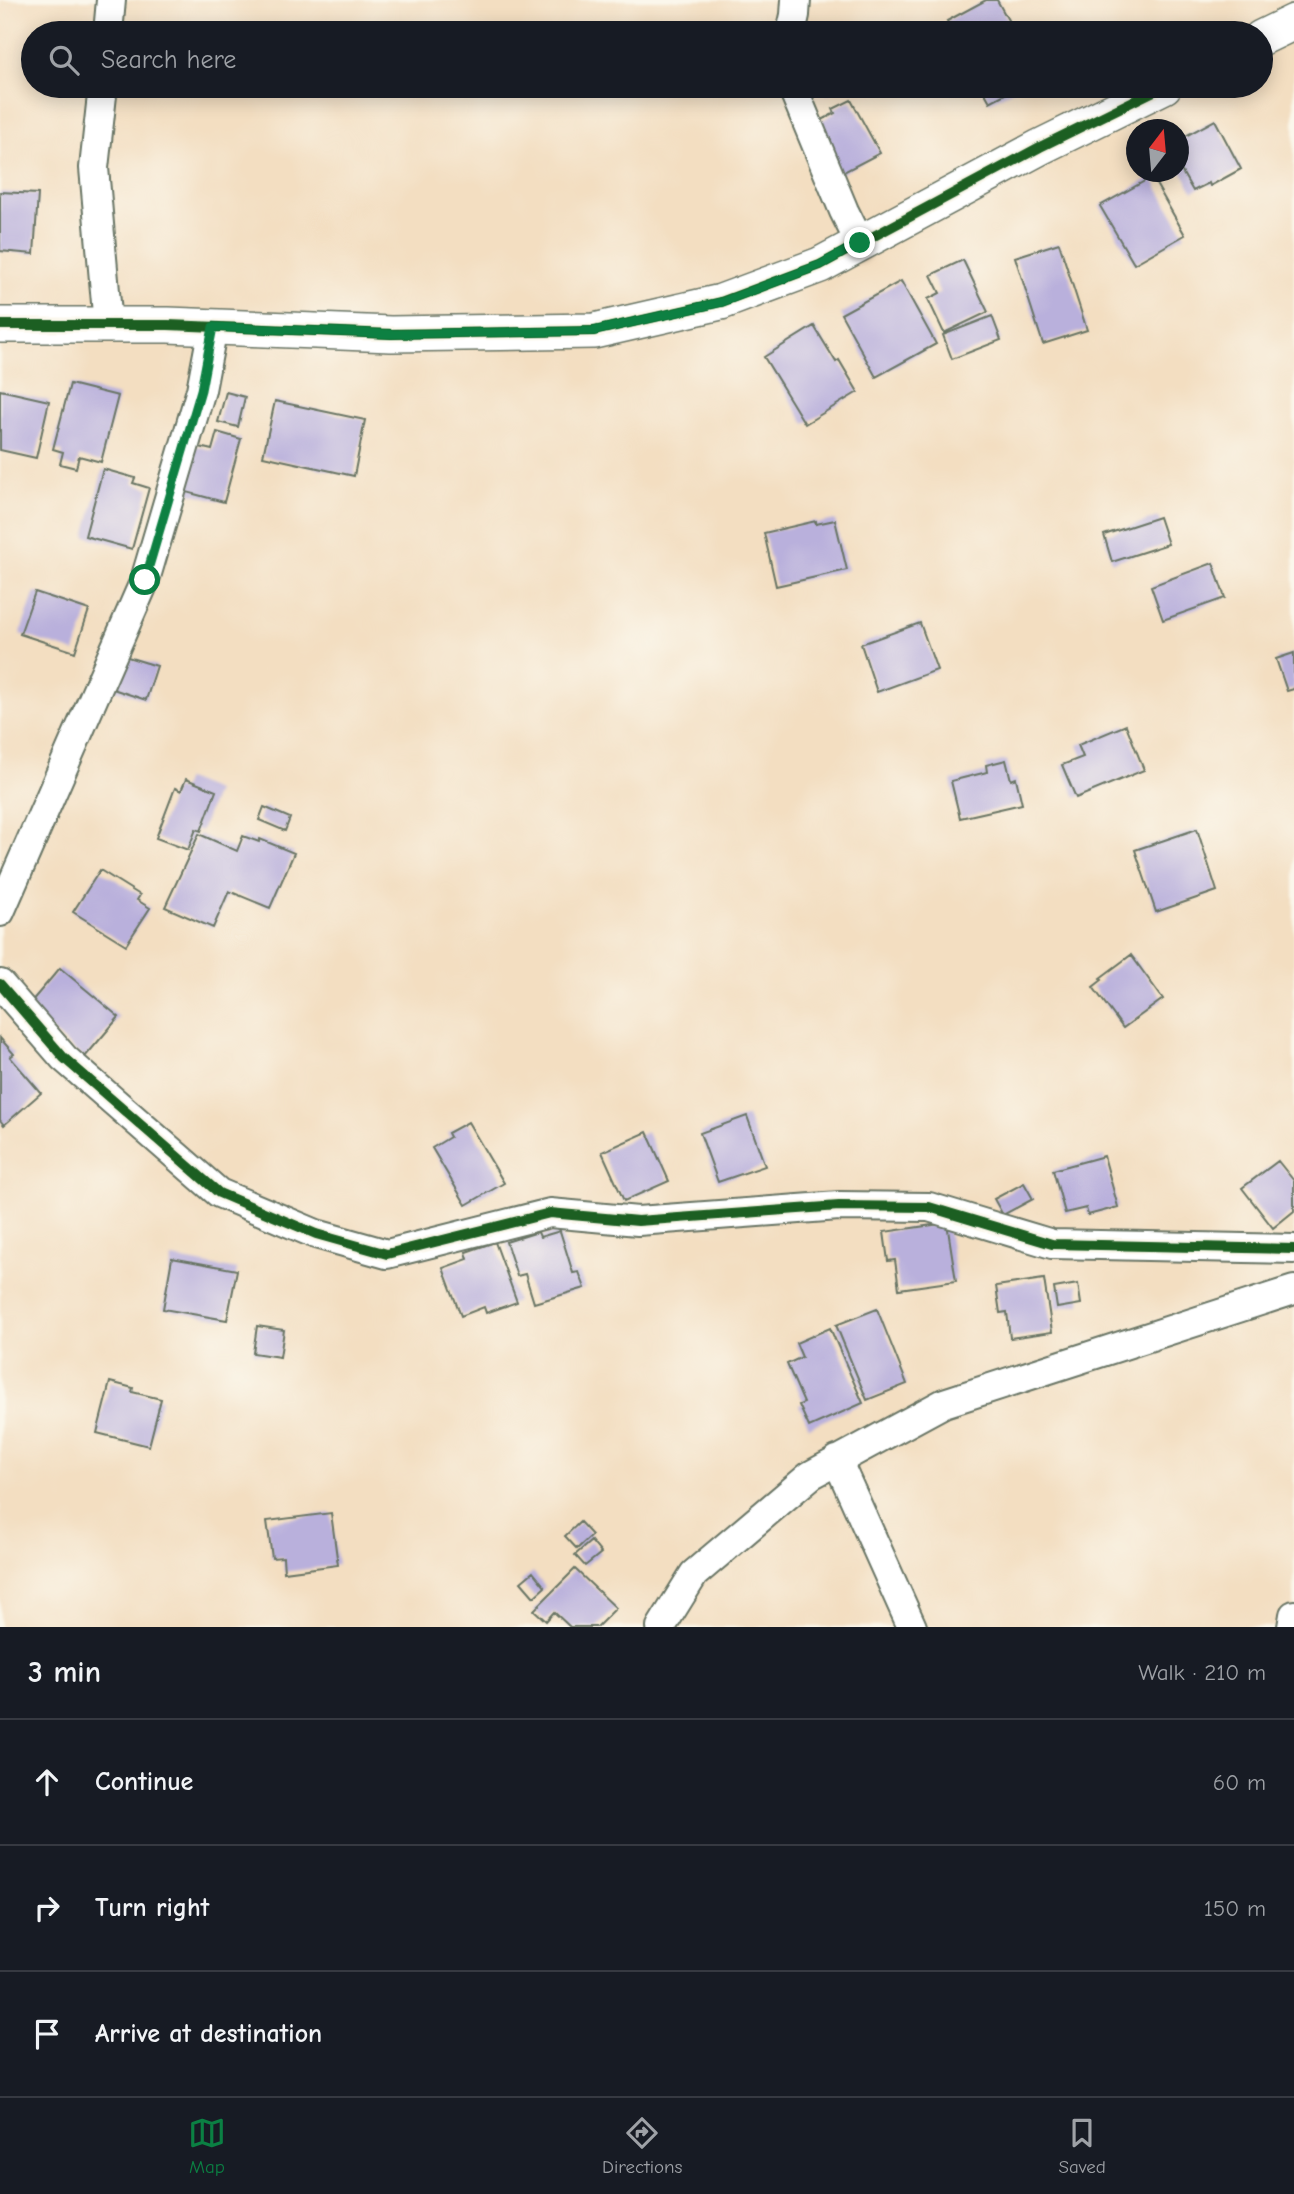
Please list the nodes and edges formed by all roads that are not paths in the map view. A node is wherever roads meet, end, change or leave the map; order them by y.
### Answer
1 (111, 0) edge
2 (796, 0) edge
3 (109, 21) edge
4 (794, 21) edge
5 (1294, 22) edge
6 (1273, 32) edge
7 (102, 98) edge
8 (797, 98) edge
9 (1140, 98) edge
10 (860, 243) junction
11 (0, 325) edge
12 (108, 325) junction
13 (213, 327) junction
14 (0, 912) edge
15 (0, 984) edge
16 (1294, 1248) edge
17 (1294, 1290) edge
18 (837, 1461) junction
19 (1294, 1615) edge
20 (662, 1627) edge
21 (912, 1627) edge
22 (1292, 1627) edge

1 - 3 street
2 - 4 street
5 - 6 street
7 - 12 street
8 - 10 street
9 - 10 street
10 - 13 street
11 - 12 street
12 - 13 street
13 - 14 street
15 - 16 street
17 - 18 street
18 - 20 street
18 - 21 street
19 - 22 street

